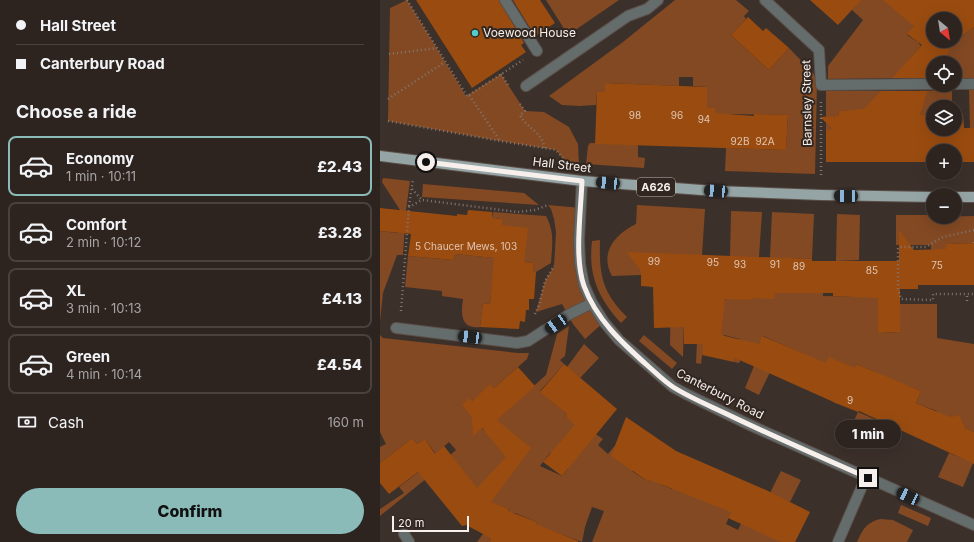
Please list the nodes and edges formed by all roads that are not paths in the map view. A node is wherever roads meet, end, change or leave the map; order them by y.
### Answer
1 (505, 0) edge
2 (658, 0) edge
3 (766, 0) edge
4 (537, 51) road end
5 (926, 84) edge
6 (962, 84) edge
7 (974, 84) edge
8 (526, 86) dead end
9 (380, 156) edge
10 (582, 181) junction
11 (926, 197) edge
12 (962, 197) edge
13 (974, 197) edge
14 (592, 303) junction
15 (396, 328) dead end
16 (866, 477) junction
17 (974, 525) edge
18 (838, 542) edge

1 - 4 street
2 - 8 street
3 - 5 street, Barnsley Street
6 - 7 street
9 - 10 main road, Hall Street / A626
10 - 11 main road, Hall Street / A626
10 - 14 street, Canterbury Road
12 - 13 main road
14 - 15 street
14 - 16 street, Canterbury Road
16 - 17 street, Canterbury Road
16 - 18 street

